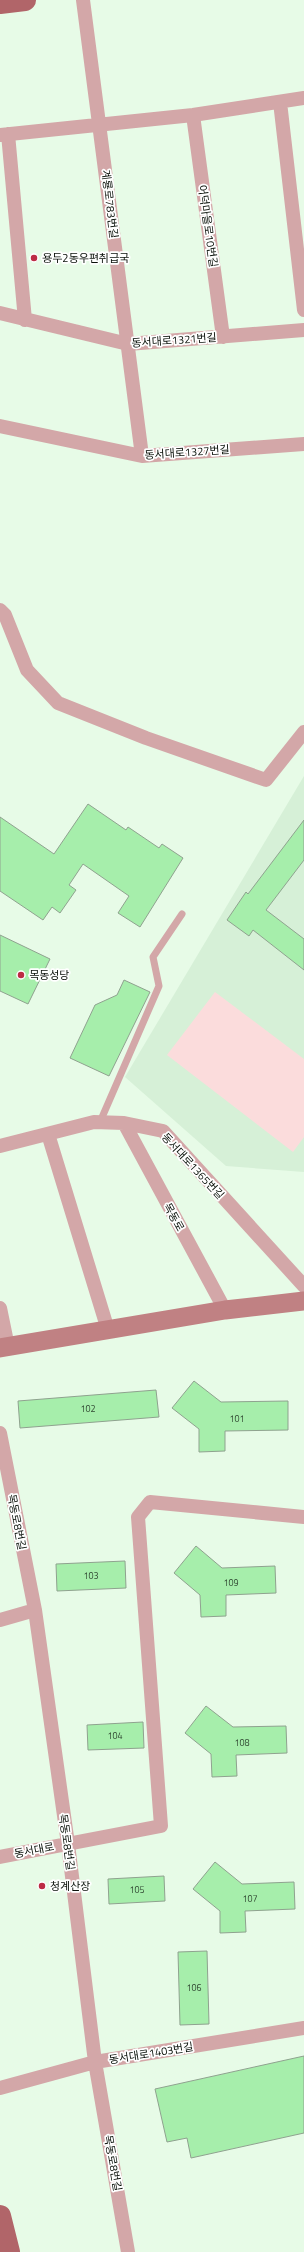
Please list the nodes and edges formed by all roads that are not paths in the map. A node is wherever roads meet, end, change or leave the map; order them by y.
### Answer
1 (25, 0) edge
2 (83, 0) edge
3 (0, 3) edge
4 (304, 98) edge
5 (280, 102) junction
6 (193, 115) junction
7 (99, 125) junction
8 (4, 135) edge
9 (304, 310) edge
10 (0, 313) edge
11 (25, 320) junction
12 (304, 330) edge
13 (224, 337) junction
14 (128, 344) junction
15 (0, 426) edge
16 (304, 444) edge
17 (142, 456) junction
18 (0, 610) edge
19 (304, 732) edge
20 (182, 914) dead end
21 (100, 1122) junction
22 (124, 1123) junction
23 (48, 1134) junction
24 (0, 1146) edge
25 (304, 1286) edge
26 (304, 1301) edge
27 (0, 1308) edge
28 (225, 1310) junction
29 (108, 1330) junction
30 (4, 1347) edge
31 (0, 1433) edge
32 (304, 1517) edge
33 (35, 1610) junction
34 (0, 1620) edge
35 (68, 1844) junction
36 (0, 1857) edge
37 (304, 2028) edge
38 (95, 2062) junction
39 (0, 2088) edge
40 (0, 2216) edge
41 (9, 2252) edge
42 (128, 2252) edge

1 - 3 main road
2 - 7 street, 계룡로783번길
4 - 5 street
5 - 6 street
5 - 9 street
6 - 7 street
6 - 13 street, 어덕마을로10번길
7 - 8 street
7 - 14 street, 계룡로783번길
8 - 11 street
10 - 11 street, 동서대로1321번길
11 - 14 street, 동서대로1321번길
12 - 13 street, 동서대로1321번길
13 - 14 street, 동서대로1321번길
14 - 17 street, 계룡로783번길
15 - 17 street, 동서대로1327번길
16 - 17 street, 동서대로1327번길
18 - 19 street
20 - 21 lane
21 - 22 street, 동서대로1365번길
21 - 23 street, 동서대로1365번길
22 - 25 street, 동서대로1365번길
22 - 28 street, 목동로
23 - 24 street, 동서대로1365번길
23 - 29 street
26 - 28 main road
27 - 30 street
28 - 29 main road
29 - 30 main road
31 - 33 street, 목동로8번길
32 - 35 street, 동서대로
33 - 34 street
33 - 35 street, 목동로8번길
35 - 36 street, 동서대로
35 - 38 street, 목동로8번길
37 - 38 street, 동서대로1403번길
38 - 39 street, 동서대로1403번길
38 - 42 street, 목동로8번길
40 - 41 main road

